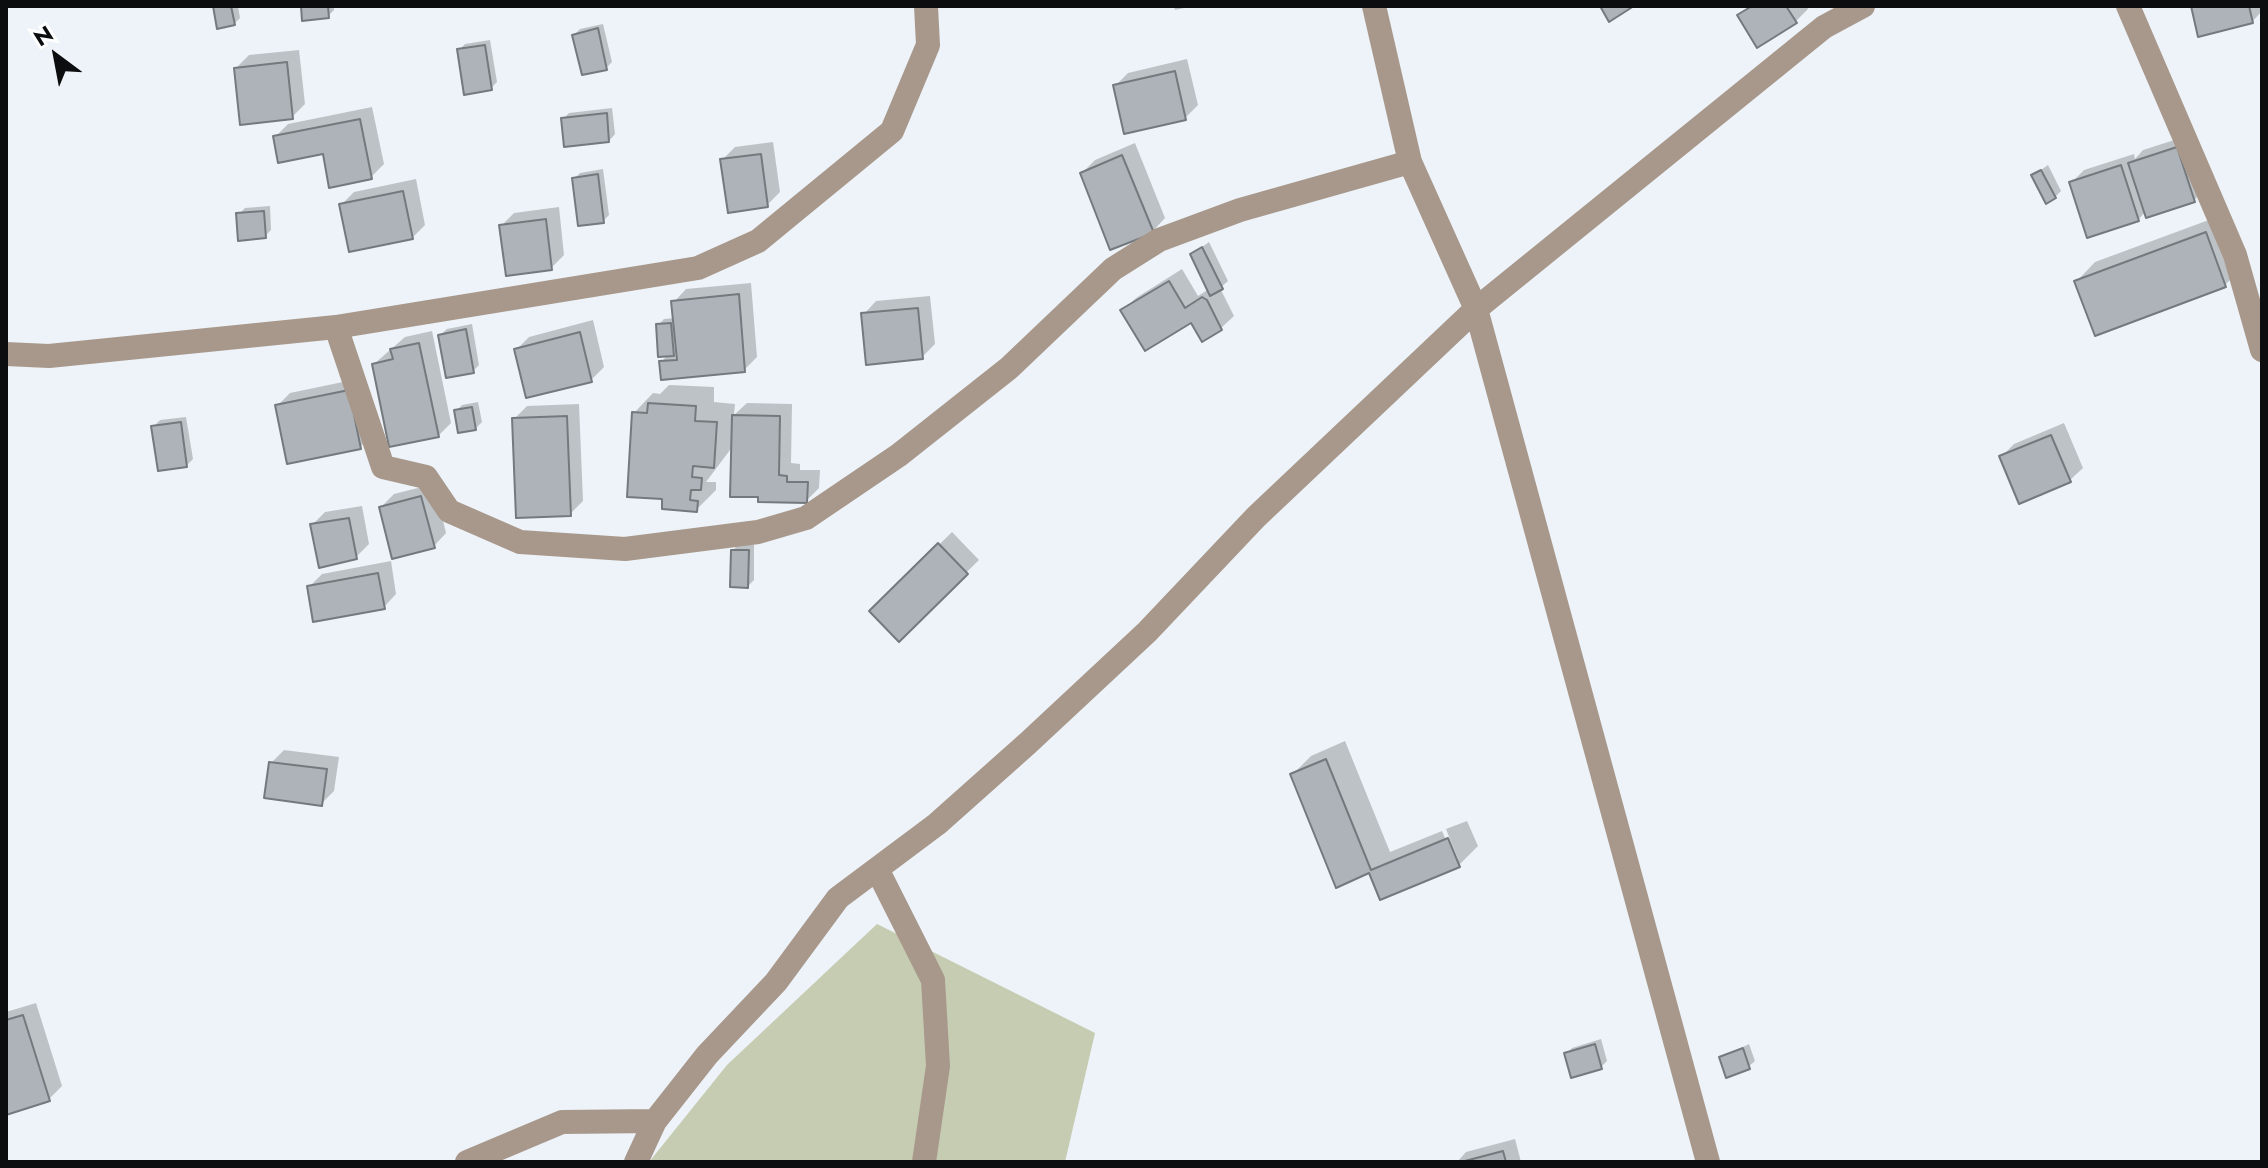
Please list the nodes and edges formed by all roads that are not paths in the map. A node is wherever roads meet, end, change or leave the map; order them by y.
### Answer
1 (926, 6) edge
2 (1374, 6) edge
3 (1863, 6) edge
4 (2128, 6) edge
5 (1410, 162) junction
6 (1476, 309) junction
7 (336, 327) junction
8 (2262, 350) edge
9 (6, 354) edge
10 (877, 869) junction
11 (655, 1121) junction
12 (467, 1162) edge
13 (636, 1162) edge
14 (924, 1162) edge
15 (1708, 1162) edge

1 - 7 street
2 - 5 street
3 - 6 street
4 - 8 street
5 - 6 street
5 - 7 street
6 - 10 street
6 - 15 street
7 - 9 street
10 - 11 street
10 - 14 street
11 - 12 street
11 - 13 street

